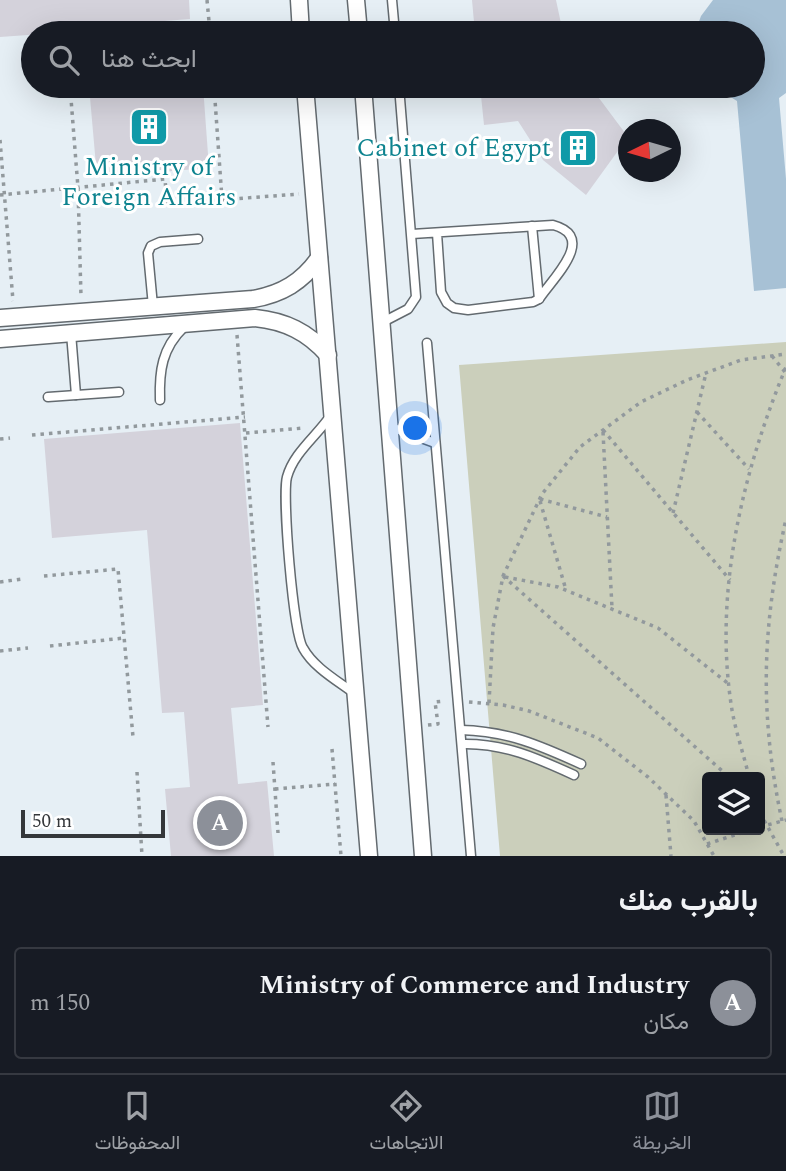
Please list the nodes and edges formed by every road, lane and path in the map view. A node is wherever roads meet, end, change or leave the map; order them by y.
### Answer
1 (207, 0) edge
2 (299, 0) edge
3 (356, 0) edge
4 (392, 0) edge
5 (209, 21) edge
6 (300, 21) edge
7 (358, 21) edge
8 (394, 21) edge
9 (71, 98) edge
10 (215, 98) edge
11 (306, 98) edge
12 (364, 98) edge
13 (400, 98) edge
14 (0, 140) edge
15 (78, 188) junction
16 (313, 193) junction
17 (2, 195) edge
18 (222, 200) junction
19 (532, 226) junction
20 (438, 233) junction
21 (412, 234) junction
22 (198, 239) dead end
23 (319, 258) junction
24 (539, 299) junction
25 (153, 306) junction
26 (82, 312) junction
27 (7, 318) edge
28 (236, 319) junction
29 (188, 323) junction
30 (381, 323) junction
31 (71, 333) junction
32 (0, 339) edge
33 (427, 343) dead end
34 (786, 354) edge
35 (328, 355) junction
36 (772, 356) junction
37 (785, 370) edge
38 (706, 373) junction
39 (120, 392) dead end
40 (76, 395) junction
41 (48, 397) dead end
42 (160, 400) dead end
43 (697, 412) junction
44 (244, 417) junction
45 (328, 419) junction
46 (388, 426) junction
47 (603, 430) junction
48 (246, 433) junction
49 (32, 435) dead end
50 (10, 438) dead end
51 (0, 439) edge
52 (435, 443) junction
53 (750, 469) junction
54 (540, 499) junction
55 (673, 513) junction
56 (607, 516) junction
57 (786, 519) edge
58 (44, 576) dead end
59 (503, 576) junction
60 (22, 579) dead end
61 (730, 580) junction
62 (0, 582) edge
63 (566, 590) junction
64 (612, 608) junction
65 (124, 638) junction
66 (50, 646) dead end
67 (28, 648) dead end
68 (0, 651) edge
69 (730, 685) junction
70 (356, 695) junction
71 (489, 703) dead end
72 (268, 727) dead end
73 (461, 730) junction
74 (133, 737) dead end
75 (462, 744) junction
76 (332, 750) dead end
77 (273, 762) dead end
78 (581, 764) dead end
79 (137, 772) dead end
80 (723, 772) edge
81 (748, 772) edge
82 (574, 775) dead end
83 (335, 785) junction
84 (275, 789) junction
85 (666, 794) dead end
86 (784, 820) edge
87 (766, 824) joint
88 (278, 833) dead end
89 (735, 835) edge
90 (707, 844) dead end
91 (142, 856) edge
92 (341, 856) edge
93 (369, 856) edge
94 (423, 856) edge
95 (471, 856) edge
96 (671, 856) edge
97 (784, 856) edge

1 - 5 path
2 - 6 street
3 - 7 street
4 - 8 lane
9 - 15 path
10 - 18 path
11 - 16 street
12 - 30 street
13 - 21 lane
14 - 17 path
15 - 17 path
15 - 18 path
15 - 26 path
16 - 18 path
16 - 23 street
17 - 27 path
19 - 20 lane
19 - 24 lane
19 - 24 lane
20 - 21 lane
20 - 24 lane
21 - 30 lane
22 - 25 lane
23 - 25 street
23 - 35 street
25 - 26 street
26 - 27 street
28 - 29 street
28 - 35 street
28 - 44 path
29 - 31 street
29 - 42 lane
30 - 46 street
31 - 32 street
31 - 40 lane
33 - 52 lane
34 - 36 path
35 - 45 street
36 - 37 path
36 - 38 path
37 - 53 path
38 - 43 path
38 - 47 path
39 - 40 lane
40 - 41 lane
43 - 53 path
43 - 55 path
44 - 48 path
44 - 49 path
45 - 48 path
45 - 70 street
45 - 70 lane
46 - 52 lane
46 - 94 street
47 - 54 path
47 - 55 path
47 - 56 path
48 - 72 path
50 - 51 path
52 - 73 lane
53 - 61 path
54 - 56 path
54 - 59 path
54 - 63 path
55 - 61 path
56 - 64 path
57 - 86 path
58 - 65 path
59 - 63 path
59 - 71 path
59 - 80 path
60 - 62 path
61 - 69 path
63 - 64 path
64 - 69 path
65 - 66 path
65 - 74 path
67 - 68 path
69 - 81 path
70 - 93 street
73 - 75 lane
73 - 78 lane
75 - 82 lane
75 - 95 lane
76 - 83 path
77 - 84 path
79 - 91 path
83 - 84 path
83 - 92 path
84 - 88 path
85 - 96 path
86 - 87 path
87 - 97 path
89 - 90 path

